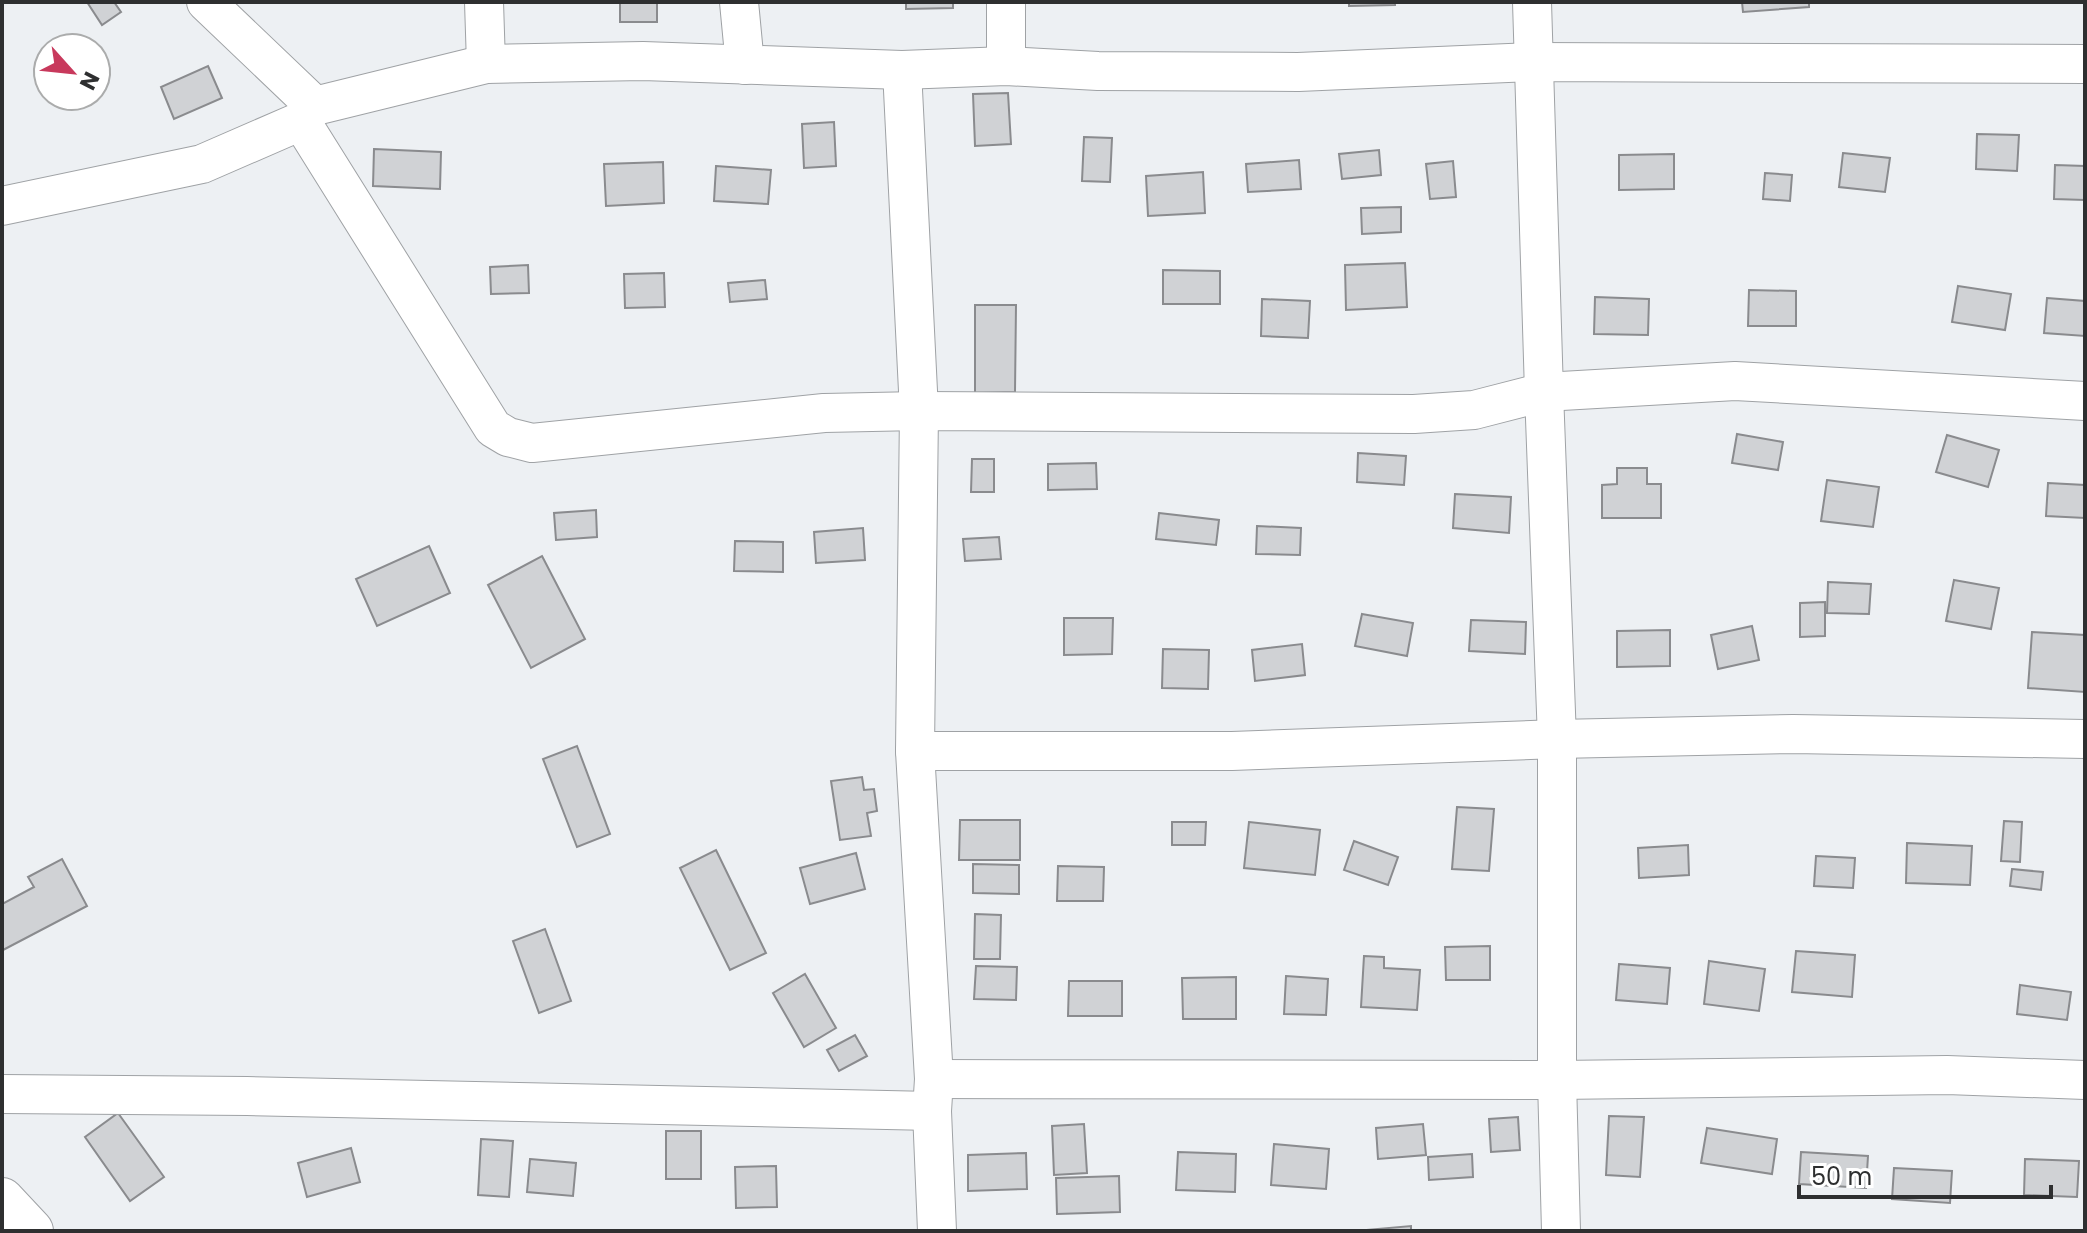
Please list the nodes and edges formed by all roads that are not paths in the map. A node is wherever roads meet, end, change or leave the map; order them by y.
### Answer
1 (206, 2) edge
2 (484, 2) edge
3 (739, 2) edge
4 (1006, 2) edge
5 (1532, 2) edge
6 (1534, 62) junction
7 (486, 64) junction
8 (2085, 64) edge
9 (745, 65) junction
10 (1006, 66) junction
11 (902, 70) junction
12 (308, 114) junction
13 (2, 206) edge
14 (1544, 392) junction
15 (2085, 401) edge
16 (919, 411) junction
17 (1557, 739) junction
18 (2085, 739) edge
19 (915, 751) junction
20 (1557, 1080) junction
21 (2085, 1080) edge
22 (2, 1094) edge
23 (933, 1095) junction
24 (937, 1231) edge
25 (1561, 1231) edge

1 - 12 street
2 - 7 street
3 - 9 street
4 - 10 street
5 - 6 street
6 - 8 street
6 - 10 street
6 - 14 street
7 - 9 street
7 - 12 street
9 - 11 street
10 - 11 street
11 - 16 street
12 - 13 street
12 - 16 street
14 - 15 street
14 - 16 street
14 - 17 street
16 - 19 street
17 - 18 street
17 - 19 street
17 - 20 street
19 - 23 street
20 - 21 street
20 - 23 street
20 - 25 street
22 - 23 street
23 - 24 street

